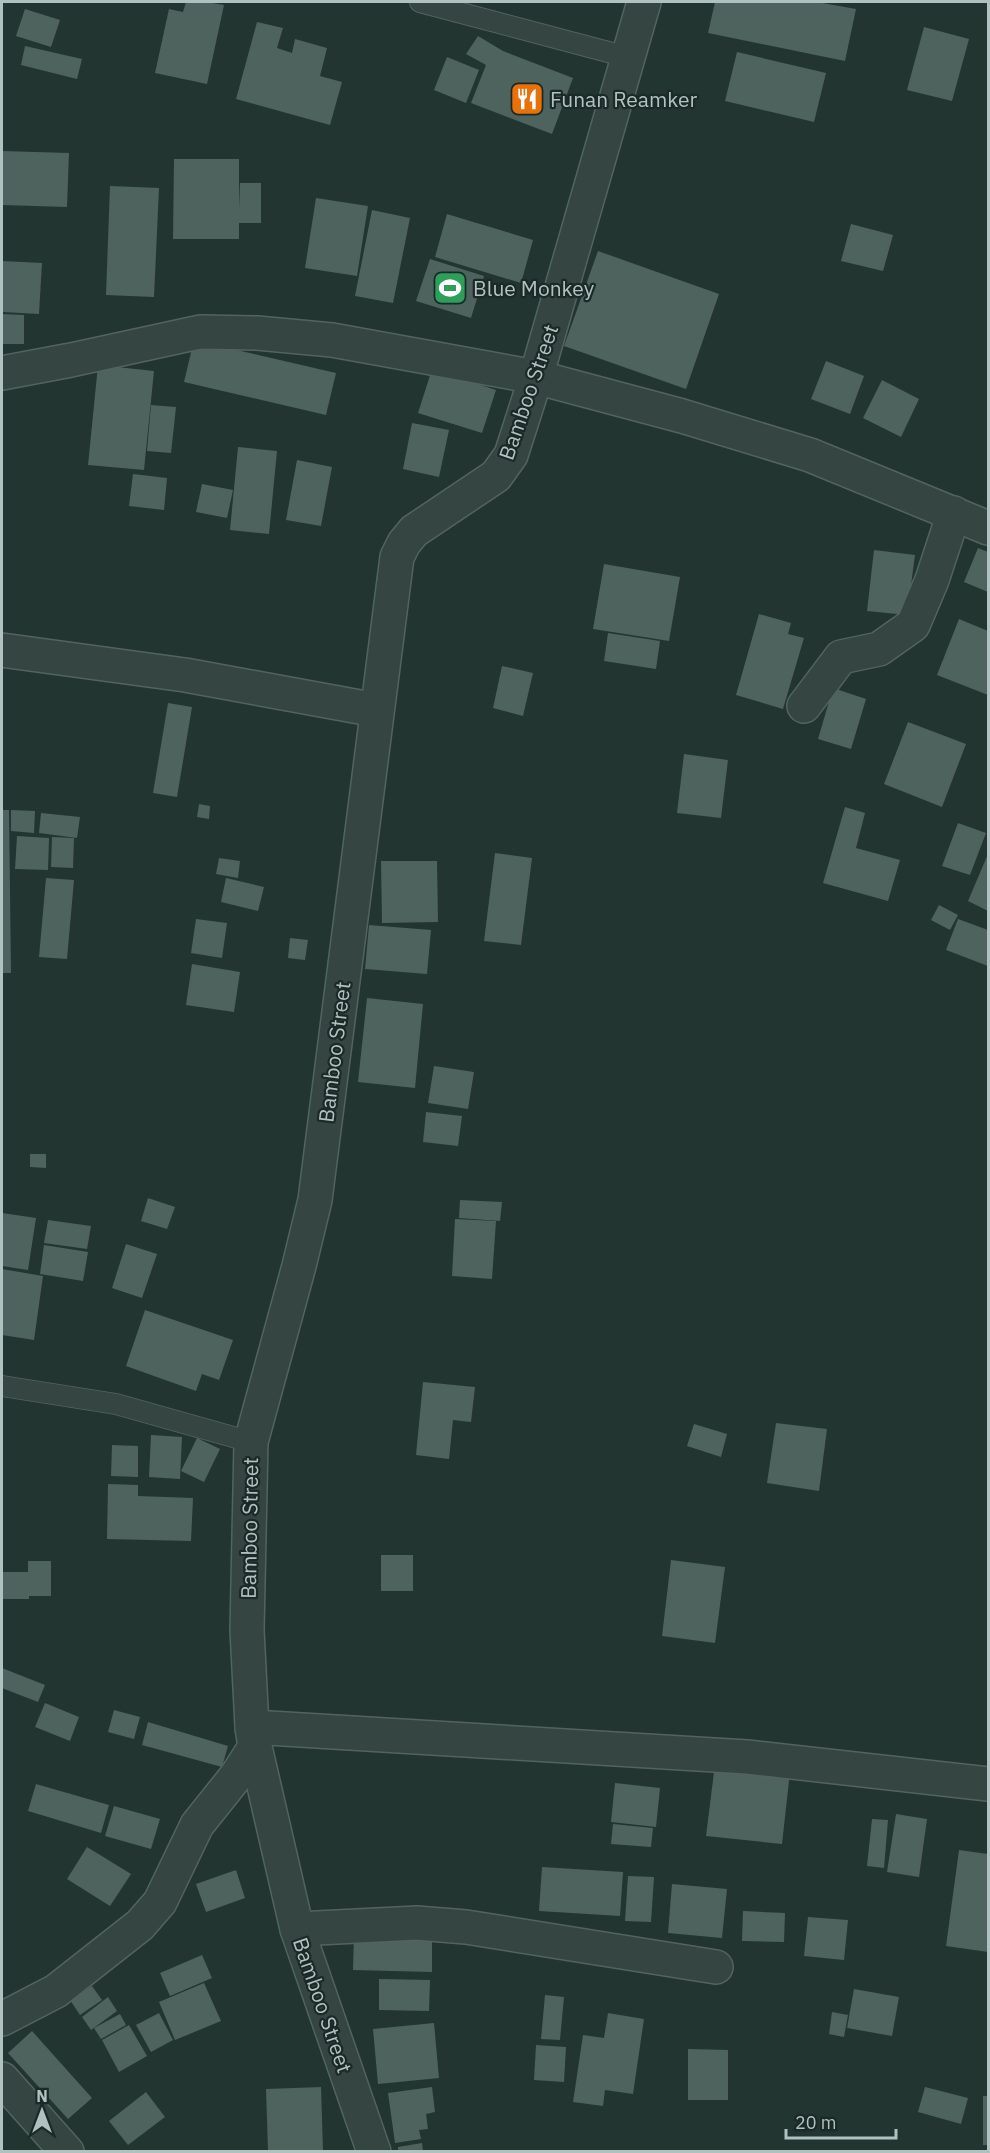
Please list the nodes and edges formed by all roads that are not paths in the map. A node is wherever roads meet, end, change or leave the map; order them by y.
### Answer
1 (420, 2) edge
2 (644, 2) edge
3 (627, 57) junction
4 (2, 373) edge
5 (536, 377) junction
6 (954, 513) junction
7 (988, 528) edge
8 (2, 650) edge
9 (804, 706) dead end
10 (376, 710) junction
11 (2, 1386) edge
12 (251, 1442) junction
13 (254, 1737) junction
14 (988, 1784) edge
15 (297, 1929) junction
16 (717, 1967) dead end
17 (2, 2019) edge
18 (2, 2079) edge
19 (67, 2151) edge
20 (374, 2151) edge

1 - 3 lane
2 - 3 street, Bamboo Street
3 - 5 street, Bamboo Street
4 - 5 street
5 - 6 street
5 - 10 street, Bamboo Street
6 - 7 street
6 - 9 street
8 - 10 street
10 - 12 street, Bamboo Street
11 - 12 lane
12 - 13 street, Bamboo Street
13 - 14 street
13 - 15 street, Bamboo Street
13 - 17 street
15 - 16 street
15 - 20 street, Bamboo Street
18 - 19 street

